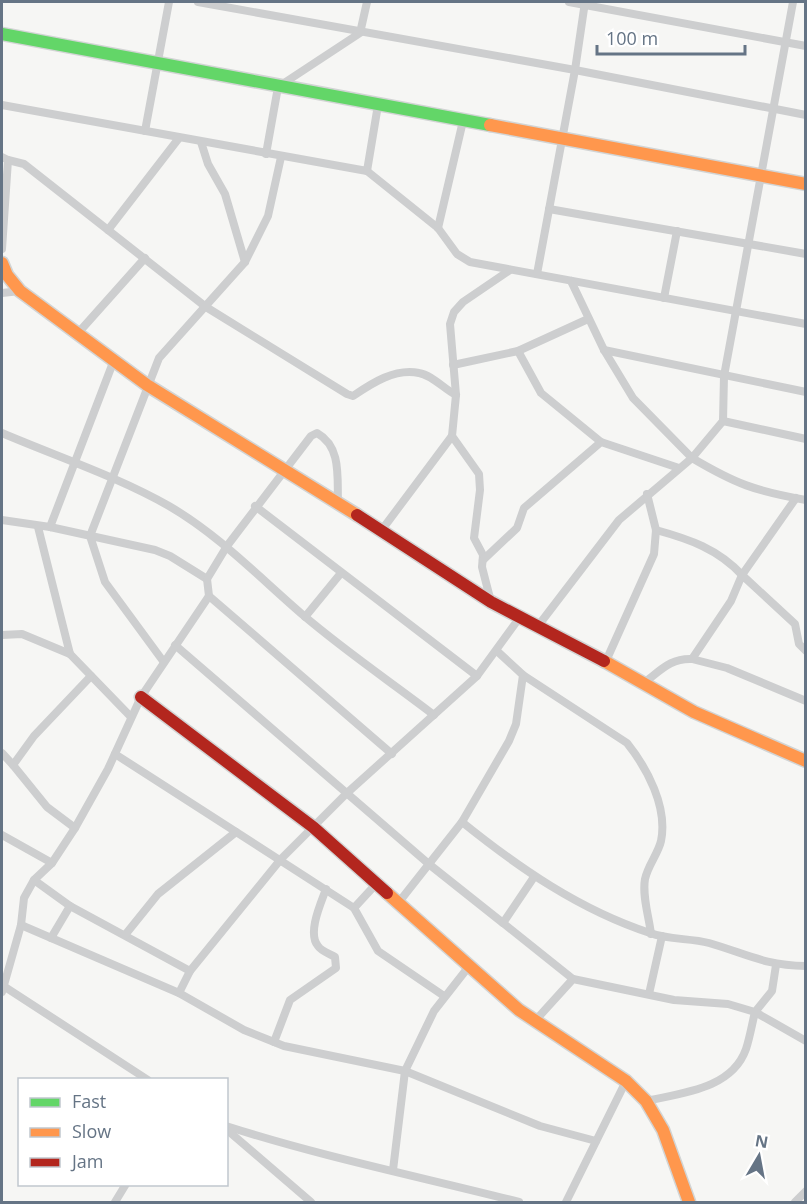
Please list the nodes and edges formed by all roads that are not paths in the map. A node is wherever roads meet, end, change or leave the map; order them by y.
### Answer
1 (169, 2) edge
2 (198, 2) edge
3 (367, 2) edge
4 (569, 2) edge
5 (793, 2) edge
6 (584, 3) edge
7 (360, 33) junction
8 (2, 34) edge
9 (785, 43) junction
10 (806, 46) edge
11 (158, 65) junction
12 (575, 70) junction
13 (278, 87) junction
14 (2, 105) edge
15 (378, 105) junction
16 (774, 110) junction
17 (806, 116) edge
18 (463, 121) junction
19 (146, 131) junction
20 (561, 137) junction
21 (179, 138) junction
22 (201, 142) junction
23 (266, 154) junction
24 (280, 157) junction
25 (5, 158) edge
26 (367, 171) junction
27 (762, 176) junction
28 (806, 184) edge
29 (549, 209) junction
30 (438, 228) junction
31 (108, 230) junction
32 (677, 231) junction
33 (748, 244) junction
34 (2, 249) edge
35 (806, 254) edge
36 (145, 258) junction
37 (245, 262) junction
38 (2, 263) edge
39 (510, 270) junction
40 (537, 274) junction
41 (571, 281) junction
42 (20, 291) junction
43 (2, 292) edge
44 (664, 298) junction
45 (206, 307) junction
46 (737, 310) junction
47 (588, 319) junction
48 (806, 324) edge
49 (79, 332) junction
50 (604, 350) junction
51 (518, 351) junction
52 (114, 360) junction
53 (453, 365) junction
54 (724, 376) junction
55 (147, 385) junction
56 (806, 392) edge
57 (456, 396) junction
58 (723, 421) junction
59 (2, 433) edge
60 (452, 436) junction
61 (806, 439) edge
62 (601, 442) junction
63 (692, 458) junction
64 (74, 464) junction
65 (679, 468) junction
66 (285, 469) junction
67 (112, 476) junction
68 (647, 494) junction
69 (796, 498) junction
70 (806, 500) edge
71 (338, 503) junction
72 (255, 506) junction
73 (2, 520) edge
74 (38, 527) junction
75 (50, 527) junction
76 (656, 530) junction
77 (381, 531) junction
78 (90, 536) junction
79 (227, 546) junction
80 (483, 560) junction
81 (340, 573) junction
82 (742, 575) junction
83 (207, 579) junction
84 (209, 596) junction
85 (491, 602) junction
86 (305, 617) junction
87 (520, 617) junction
88 (538, 626) junction
89 (2, 635) edge
90 (175, 645) junction
91 (497, 651) junction
92 (806, 651) edge
93 (70, 654) junction
94 (692, 659) junction
95 (164, 661) junction
96 (606, 661) junction
97 (523, 675) junction
98 (91, 676) junction
99 (477, 676) junction
100 (645, 682) junction
101 (141, 697) junction
102 (806, 701) edge
103 (434, 715) junction
104 (131, 717) junction
105 (2, 753) edge
106 (115, 754) junction
107 (392, 754) junction
108 (806, 761) edge
109 (13, 765) junction
110 (346, 793) junction
111 (462, 822) junction
112 (313, 826) junction
113 (75, 828) junction
114 (236, 832) junction
115 (2, 835) edge
116 (281, 859) junction
117 (52, 862) junction
118 (430, 865) junction
119 (534, 877) junction
120 (34, 880) junction
121 (377, 883) junction
122 (326, 890) junction
123 (399, 902) junction
124 (70, 906) junction
125 (354, 908) junction
126 (502, 923) junction
127 (21, 925) junction
128 (651, 934) junction
129 (125, 935) junction
130 (662, 936) junction
131 (51, 938) junction
132 (470, 965) junction
133 (776, 965) junction
134 (806, 966) edge
135 (190, 971) junction
136 (573, 979) junction
137 (3, 988) edge
138 (179, 993) junction
139 (649, 994) junction
140 (444, 996) junction
141 (755, 1012) junction
142 (534, 1022) junction
143 (806, 1041) edge
144 (274, 1042) junction
145 (405, 1071) junction
146 (145, 1078) edge
147 (626, 1081) junction
148 (646, 1101) junction
149 (228, 1129) edge
150 (228, 1130) edge
151 (596, 1141) junction
152 (393, 1170) junction
153 (125, 1186) edge
154 (806, 1191) edge
155 (115, 1203) edge
156 (311, 1203) edge
157 (519, 1203) edge
158 (566, 1203) edge
159 (689, 1203) edge
160 (795, 1203) edge

1 - 11 street
2 - 7 street
3 - 7 street
4 - 6 street
5 - 9 street
6 - 9 street
6 - 12 street
7 - 12 street
7 - 13 street
8 - 11 street
9 - 10 street
9 - 16 street
11 - 13 street
11 - 19 street
12 - 16 street
12 - 20 street
13 - 15 street
13 - 23 street
14 - 19 street
15 - 18 street
15 - 26 street
16 - 17 street
16 - 27 street
18 - 20 street
18 - 30 street
19 - 21 street
20 - 27 street
20 - 29 street
21 - 22 street
21 - 31 street
22 - 23 street
22 - 37 street
23 - 24 street
24 - 26 street
24 - 37 street
25 - 31 street
25 - 34 street
26 - 30 street
27 - 28 street
27 - 33 street
29 - 32 street
29 - 40 street
30 - 39 street
31 - 36 street
32 - 33 street
32 - 44 street
33 - 35 street
33 - 46 street
36 - 45 street
36 - 49 street
37 - 45 street
38 - 42 street
39 - 40 street
39 - 53 street
40 - 41 street
41 - 44 street
41 - 47 street
42 - 43 street
42 - 49 street
44 - 46 street
45 - 55 street
45 - 57 street
46 - 48 street
46 - 54 street
47 - 50 street
47 - 51 street
49 - 52 street
50 - 54 street
50 - 63 street
51 - 53 street
51 - 62 street
52 - 55 street
52 - 64 street
53 - 57 street
54 - 56 street
54 - 58 street
55 - 66 street
55 - 67 street
57 - 60 street
58 - 61 street
58 - 63 street
59 - 64 street
60 - 77 street
60 - 80 street
62 - 65 street
62 - 80 street
63 - 65 street
63 - 69 street
64 - 67 street
64 - 75 street
65 - 68 street
66 - 71 street
66 - 71 street
66 - 72 street
67 - 78 street
67 - 79 street
68 - 76 street
68 - 88 street
69 - 70 street
69 - 82 street
71 - 77 street
72 - 79 street
72 - 81 street
73 - 74 street
74 - 75 street
74 - 93 street
75 - 78 street
76 - 82 street
76 - 96 street
77 - 85 street
78 - 83 street
78 - 95 street
79 - 83 street
79 - 86 street
80 - 85 street
81 - 86 street
81 - 99 street
82 - 92 street
82 - 94 street
83 - 84 street
84 - 90 street
84 - 107 street
85 - 87 street
86 - 103 street
87 - 88 street
87 - 91 street
88 - 96 street
89 - 93 street
90 - 95 street
90 - 110 street
91 - 97 street
91 - 99 street
93 - 98 street
94 - 100 street
94 - 102 street
95 - 101 street
96 - 100 street
97 - 111 street
97 - 128 street
98 - 104 street
98 - 109 street
99 - 103 street
100 - 108 street
101 - 104 street
101 - 112 street
103 - 107 street
104 - 106 street
105 - 109 street
106 - 113 street
106 - 114 street
107 - 110 street
109 - 113 street
110 - 112 street
110 - 118 street
111 - 118 street
111 - 119 street
112 - 116 street
112 - 121 street
113 - 117 street
114 - 116 street
114 - 129 street
115 - 117 street
116 - 122 street
116 - 135 street
117 - 120 street
118 - 123 street
118 - 126 street
119 - 126 street
119 - 128 street
120 - 124 street
120 - 127 street
121 - 123 street
121 - 125 street
122 - 125 street
122 - 144 street
123 - 132 street
124 - 129 street
124 - 131 street
125 - 140 street
126 - 136 street
127 - 131 street
127 - 137 street
128 - 130 street
129 - 135 street
130 - 133 street
130 - 139 street
131 - 138 street
132 - 140 street
132 - 142 street
133 - 134 street
133 - 141 street
135 - 138 street
136 - 139 street
136 - 142 street
137 - 146 street
138 - 144 street
139 - 141 street
140 - 145 street
141 - 143 street
141 - 148 street
142 - 147 street
144 - 145 street
145 - 151 street
145 - 152 street
147 - 148 street
147 - 151 street
148 - 159 street
149 - 152 street
150 - 156 street
151 - 158 street
152 - 157 street
153 - 155 street
154 - 160 street

